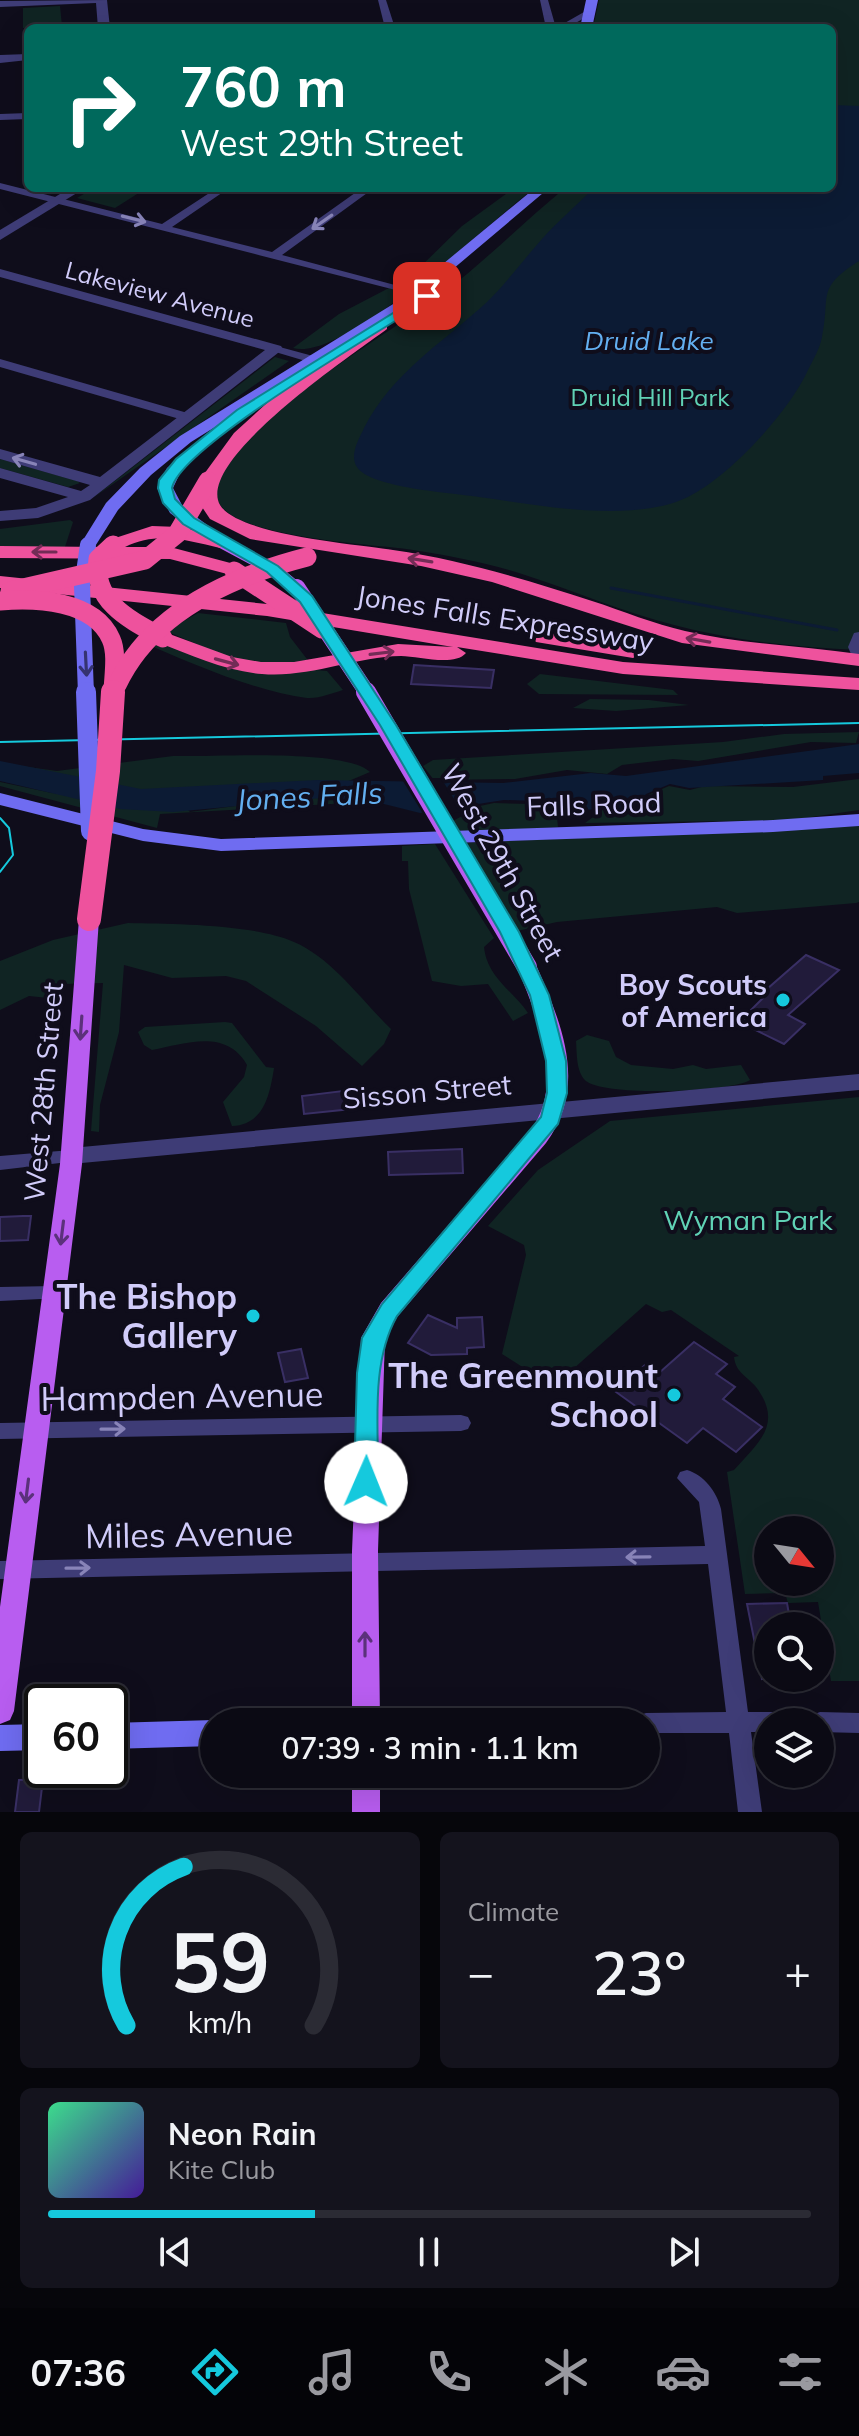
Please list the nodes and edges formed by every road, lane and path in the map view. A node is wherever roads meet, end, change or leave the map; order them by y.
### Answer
1 (99, 0) edge
2 (382, 0) edge
3 (544, 0) edge
4 (584, 0) edge
5 (592, 0) edge
6 (0, 4) edge
7 (582, 23) edge
8 (103, 24) edge
9 (389, 24) edge
10 (550, 24) edge
11 (24, 57) edge
12 (0, 59) edge
13 (24, 116) edge
14 (0, 117) edge
15 (0, 186) edge
16 (73, 192) edge
17 (218, 192) edge
18 (363, 192) edge
19 (538, 192) edge
20 (552, 192) edge
21 (58, 201) junction
22 (165, 227) junction
23 (0, 236) edge
24 (275, 255) junction
25 (0, 273) edge
26 (419, 293) junction
27 (381, 325) junction
28 (276, 349) junction
29 (309, 358) junction
30 (0, 363) edge
31 (187, 417) junction
32 (0, 454) edge
33 (0, 473) edge
34 (209, 479) junction
35 (102, 483) junction
36 (84, 497) junction
37 (0, 516) edge
38 (220, 542) junction
39 (356, 551) junction
40 (0, 552) edge
41 (0, 567) edge
42 (0, 582) edge
43 (82, 586) junction
44 (0, 593) edge
45 (0, 601) edge
46 (322, 629) junction
47 (859, 636) edge
48 (164, 638) junction
49 (435, 643) junction
50 (858, 659) edge
51 (850, 684) edge
52 (113, 708) junction
53 (0, 799) edge
54 (859, 820) edge
55 (89, 919) junction
56 (859, 1082) edge
57 (554, 1109) junction
58 (71, 1156) junction
59 (0, 1163) edge
60 (54, 1293) junction
61 (0, 1294) edge
62 (461, 1423) dead end
63 (367, 1425) junction
64 (35, 1430) junction
65 (0, 1431) edge
66 (687, 1478) dead end
67 (716, 1555) junction
68 (365, 1562) junction
69 (8, 1570) edge
70 (366, 1708) edge
71 (0, 1711) edge
72 (738, 1721) junction
73 (754, 1721) edge
74 (834, 1722) edge
75 (660, 1723) edge
76 (859, 1723) edge
77 (200, 1733) edge
78 (128, 1735) edge
79 (24, 1737) edge
80 (0, 1738) edge
81 (366, 1788) edge
82 (366, 1812) edge
83 (750, 1812) edge

1 - 6 street
1 - 8 street
2 - 9 street
3 - 10 street
4 - 7 main road
5 - 7 main road
11 - 12 street
13 - 14 street
15 - 21 street
16 - 21 street
17 - 22 street
18 -> 24 street
19 - 26 main road, West 28th Street
20 - 27 main road
21 -> 22 street
21 - 23 street
22 - 24 street
24 - 26 street
25 - 28 street, Lakeview Avenue
26 - 29 main road, West 28th Street
27 - 34 highway
27 - 38 main road, West 29th Street
28 - 29 street, Lakeview Avenue
28 - 31 street
29 - 43 main road, West 28th Street, bridge
30 - 31 street
31 - 35 street
35 -> 32 street
33 - 36 street
34 - 39 highway
34 - 44 highway, bridge
35 - 36 street
36 - 37 street
38 - 46 main road, West 29th Street, bridge
38 - 48 highway, bridge
50 -> 39 highway
39 - 52 highway, bridge
46 -> 40 highway, bridge
41 - 50 highway, Jones Falls Expressway
42 - 49 highway, Jones Falls Expressway
43 - 48 highway, bridge
43 -> 55 main road, West 28th Street, bridge
45 - 52 highway, bridge
46 - 57 main road, West 29th Street, bridge
47 - 50 street
48 -> 49 highway
49 - 51 highway
52 - 55 highway, bridge
53 - 54 main road, Falls Road
55 -> 58 main road, West 28th Street
56 - 57 street, Sisson Street
57 - 58 street, Sisson Street
57 - 63 main road, West 29th Street
58 - 59 street, Sisson Street
58 -> 60 main road, West 28th Street
60 - 61 street
60 - 64 main road, West 28th Street
62 - 63 street, Hampden Avenue
64 -> 63 street, Hampden Avenue
63 - 68 main road, West 29th Street
64 - 65 street, Hampden Avenue
64 -> 69 main road, West 28th Street
66 - 67 street
67 -> 68 street, Miles Avenue
67 - 72 street
69 -> 68 street, Miles Avenue
70 -> 68 main road, West 29th Street
69 - 71 main road, West 28th Street
72 - 73 street
72 - 75 street
72 - 83 street
74 - 76 street
77 - 78 main road
79 - 80 main road
81 - 82 main road

